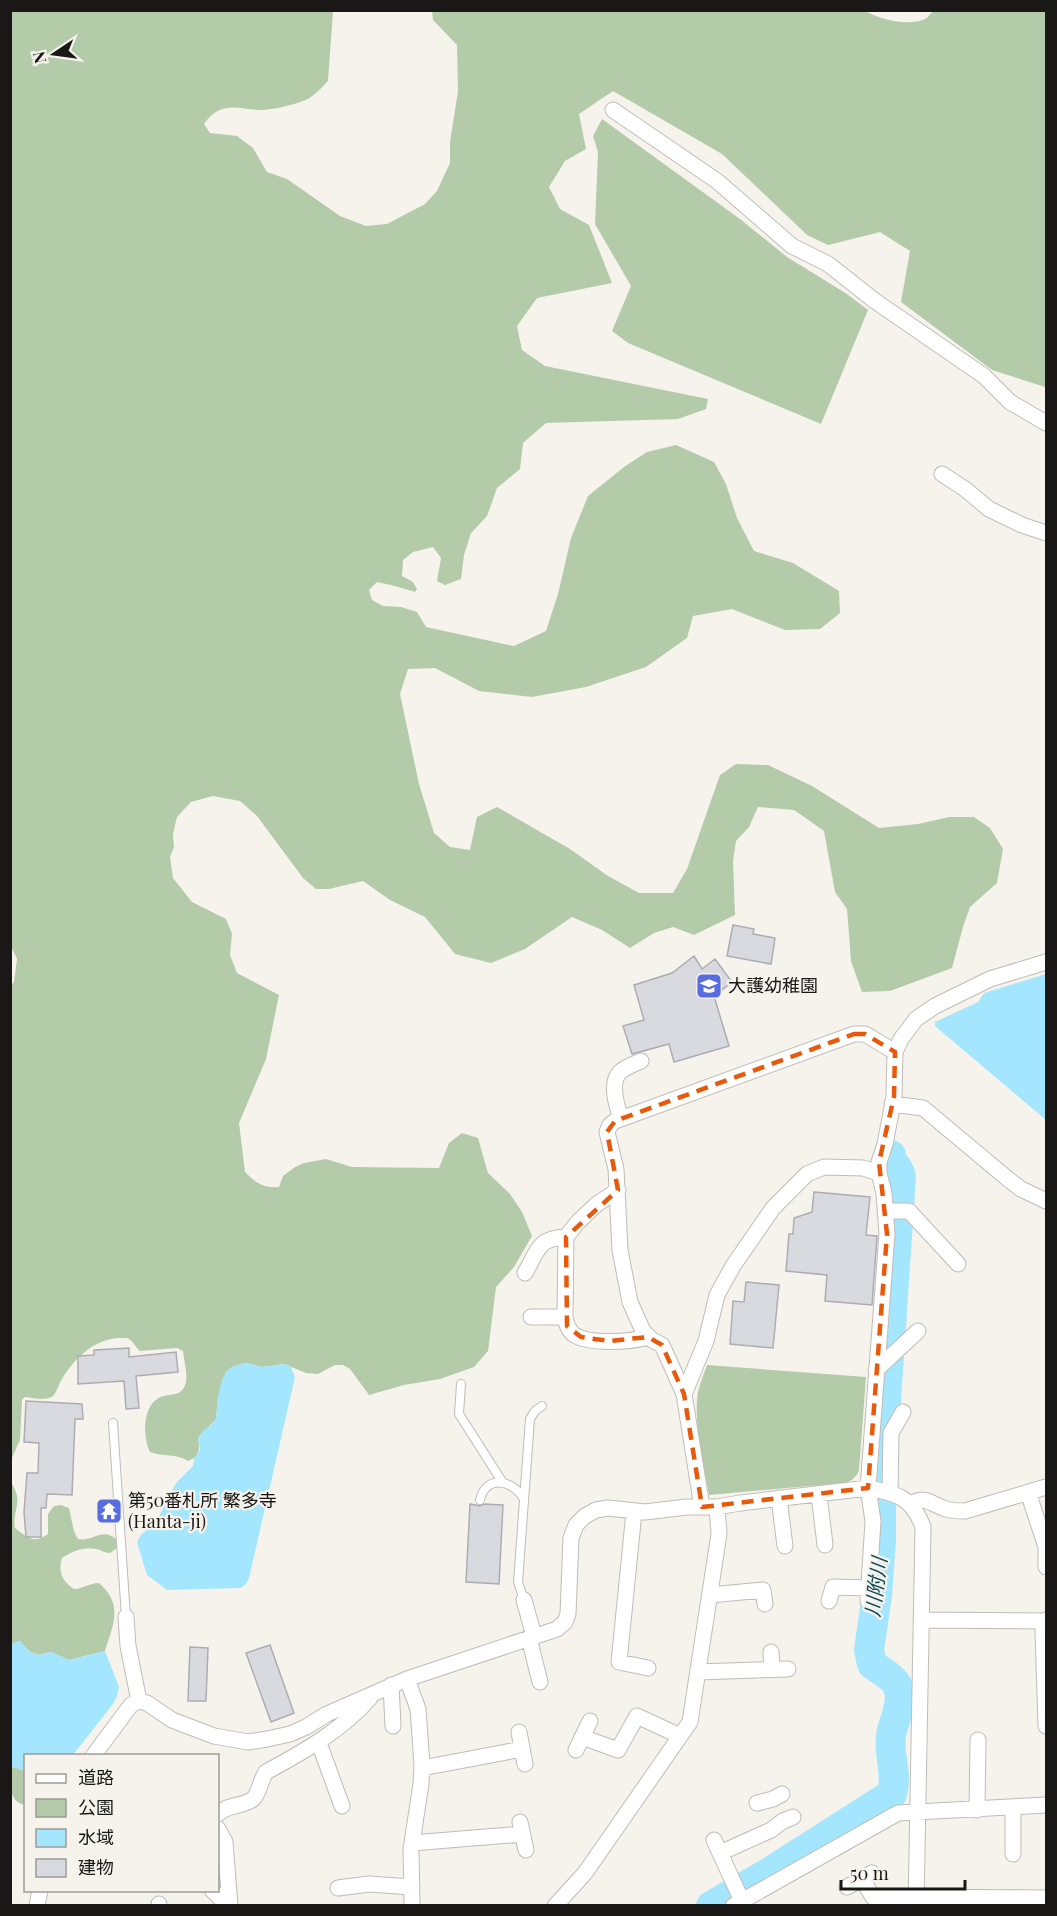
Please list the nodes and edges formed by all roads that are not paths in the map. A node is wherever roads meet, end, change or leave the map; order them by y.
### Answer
1 (613, 110) dead end
2 (1047, 423) edge
3 (942, 474) dead end
4 (1047, 533) edge
5 (1047, 962) edge
6 (884, 1045) junction
7 (641, 1061) dead end
8 (892, 1104) junction
9 (621, 1119) junction
10 (879, 1168) junction
11 (618, 1190) junction
12 (1047, 1202) edge
13 (895, 1210) junction
14 (566, 1237) junction
15 (958, 1264) dead end
16 (525, 1273) dead end
17 (531, 1317) dead end
18 (565, 1317) junction
19 (918, 1331) dead end
20 (648, 1336) junction
21 (885, 1363) junction
22 (461, 1384) dead end
23 (684, 1394) junction
24 (542, 1406) dead end
25 (903, 1412) dead end
26 (113, 1423) dead end
27 (503, 1483) junction
28 (1047, 1487) edge
29 (879, 1490) junction
30 (1028, 1492) junction
31 (819, 1494) junction
32 (779, 1498) junction
33 (524, 1499) junction
34 (480, 1500) dead end
35 (910, 1504) junction
36 (709, 1507) junction
37 (634, 1512) junction
38 (825, 1545) dead end
39 (785, 1546) dead end
40 (1046, 1546) edge
41 (1047, 1567) edge
42 (710, 1595) junction
43 (524, 1600) joint
44 (829, 1601) dead end
45 (765, 1604) dead end
46 (126, 1617) joint
47 (921, 1620) junction
48 (1046, 1621) edge
49 (531, 1637) junction
50 (1045, 1649) edge
51 (771, 1652) dead end
52 (648, 1668) dead end
53 (772, 1669) junction
54 (788, 1669) dead end
55 (698, 1672) junction
56 (407, 1679) junction
57 (540, 1682) dead end
58 (391, 1685) junction
59 (374, 1694) junction
60 (139, 1701) junction
61 (590, 1721) dead end
62 (393, 1726) dead end
63 (1047, 1726) edge
64 (519, 1732) dead end
65 (680, 1736) junction
66 (978, 1740) dead end
67 (319, 1743) junction
68 (94, 1754) edge
69 (422, 1768) junction
70 (757, 1803) dead end
71 (1047, 1805) edge
72 (342, 1806) dead end
73 (1013, 1807) junction
74 (977, 1809) junction
75 (219, 1813) edge
76 (917, 1813) junction
77 (219, 1831) edge
78 (412, 1843) junction
79 (526, 1850) dead end
80 (1013, 1854) dead end
81 (412, 1887) junction
82 (847, 1887) dead end
83 (338, 1888) dead end
84 (214, 1892) edge
85 (737, 1896) edge
86 (761, 1898) edge
87 (1047, 1898) edge
88 (872, 1901) edge
89 (916, 1902) edge
90 (229, 1905) edge
91 (412, 1905) edge
92 (555, 1905) edge

1 - 2 street
3 - 4 street
5 - 6 street
6 - 8 street
6 - 9 street
7 - 9 street
8 - 10 street
8 - 12 street
9 - 11 street
10 - 13 street
10 - 23 street
11 - 14 street
11 - 20 street
13 - 15 street
13 - 21 street
14 - 16 street
14 - 18 street
17 - 18 street
18 - 20 street
19 - 21 street
20 - 23 street
21 - 29 street
22 - 27 lane
23 - 36 street
24 - 33 lane
25 - 29 street
26 - 46 lane
27 - 33 lane
27 - 34 lane
28 - 30 street
29 - 31 street
29 - 35 street
29 - 44 street
30 - 35 street
30 - 40 street
31 - 32 street
31 - 38 street
32 - 36 street
32 - 39 street
33 - 43 lane
35 - 47 street
36 - 37 street
36 - 42 street
37 - 49 street
37 - 52 street
40 - 41 street
42 - 45 street
42 - 55 street
43 - 49 street
46 - 60 street
47 - 48 street
47 - 76 street
48 - 50 street
49 - 56 street
49 - 57 street
50 - 63 street
51 - 53 street
53 - 54 street
53 - 55 street
55 - 65 street
56 - 58 street
56 - 69 street
58 - 59 street
58 - 62 street
59 - 60 street
59 - 67 street
60 - 68 street
61 - 65 street
64 - 69 street
65 - 92 street
66 - 74 street
67 - 72 street
67 - 75 street
69 - 78 street
70 - 85 street
71 - 73 street
73 - 74 street
73 - 80 street
74 - 76 street
76 - 86 street
76 - 89 street
77 - 90 street
78 - 79 street
78 - 81 street
81 - 83 street
81 - 91 street
82 - 88 street
84 - 90 street
85 - 86 street
87 - 89 street
88 - 89 street

